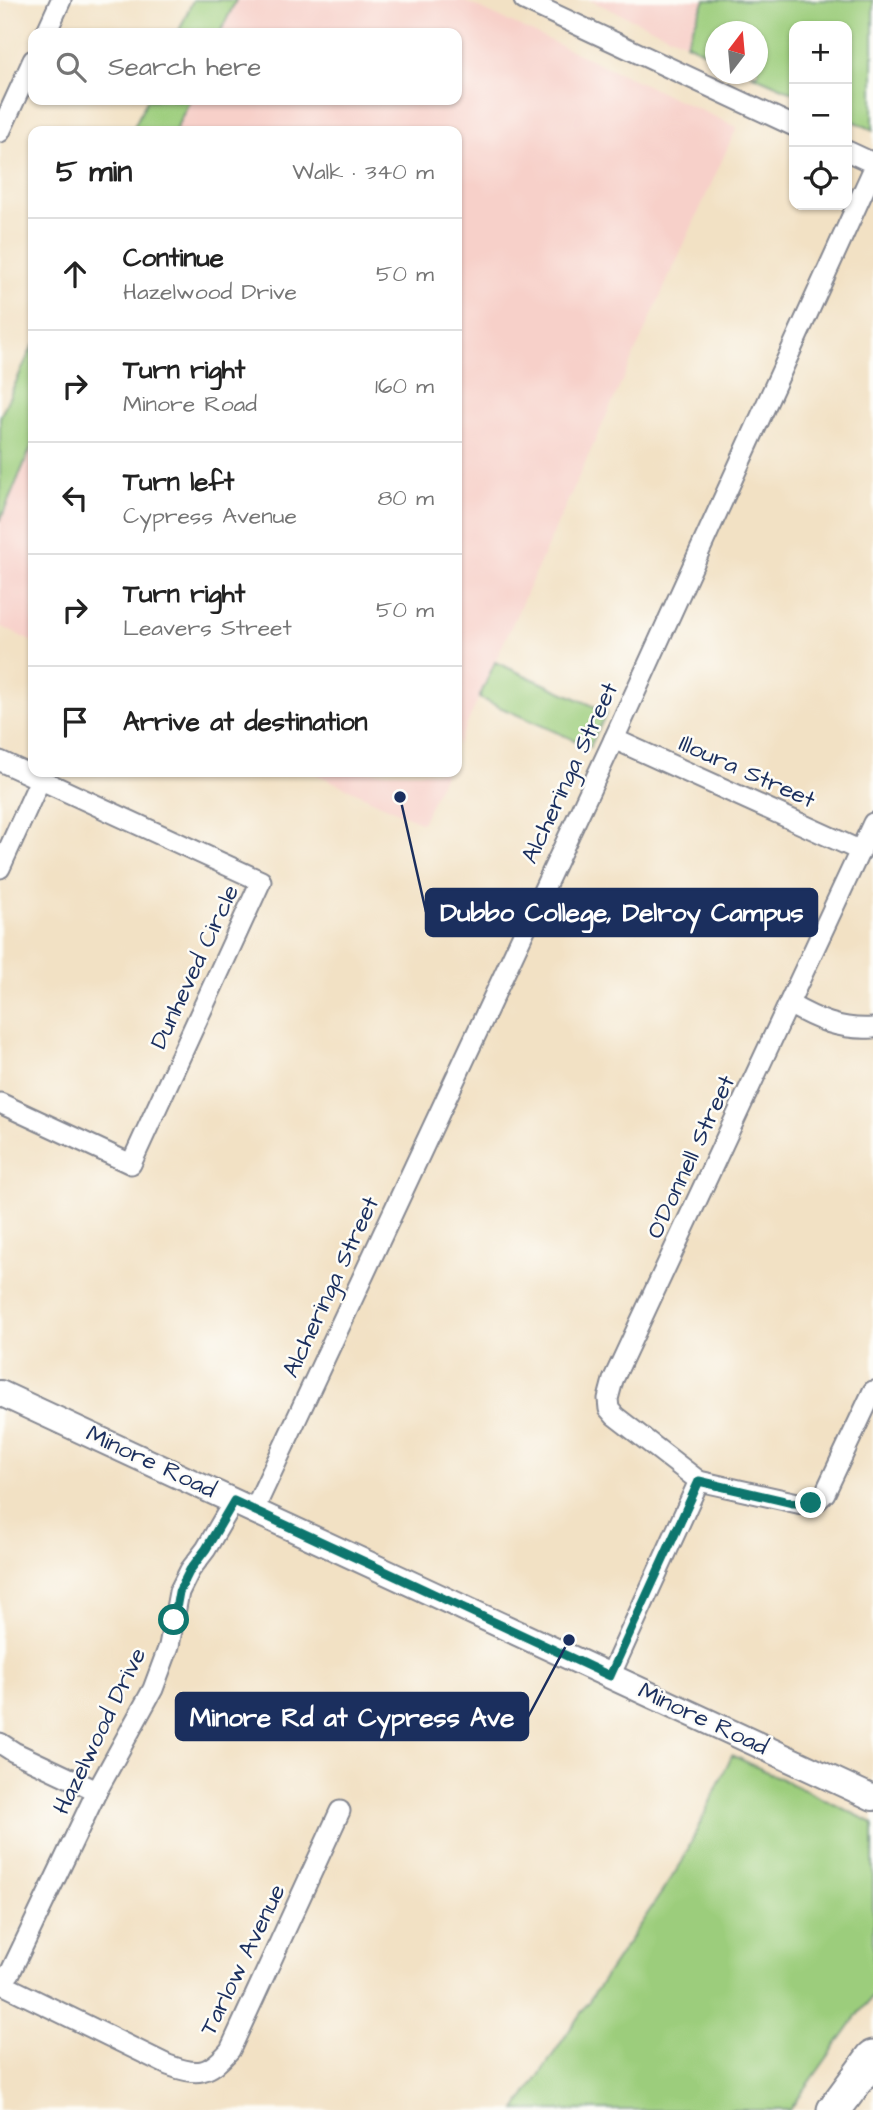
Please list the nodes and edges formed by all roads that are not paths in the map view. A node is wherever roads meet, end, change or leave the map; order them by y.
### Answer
1 (61, 0) edge
2 (524, 0) edge
3 (48, 28) edge
4 (28, 71) edge
5 (789, 124) edge
6 (0, 132) edge
7 (852, 153) edge
8 (873, 163) edge
9 (873, 170) edge
10 (614, 739) junction
11 (0, 761) edge
12 (28, 774) edge
13 (34, 777) edge
14 (40, 780) junction
15 (873, 823) edge
16 (861, 851) junction
17 (0, 868) edge
18 (789, 1004) junction
19 (873, 1028) edge
20 (0, 1103) edge
21 (873, 1391) edge
22 (0, 1392) edge
23 (699, 1481) junction
24 (244, 1505) junction
25 (610, 1676) junction
26 (0, 1742) edge
27 (97, 1791) junction
28 (873, 1798) edge
29 (341, 1811) dead end
30 (0, 1982) edge
31 (873, 2057) edge
32 (834, 2110) edge

1 - 3 street
2 - 5 street
4 - 6 street
7 - 8 street
9 - 10 street, Alcheringa Street
10 - 16 street, Illoura Street
10 - 24 street, Alcheringa Street
11 - 12 street, Dunheved Circle
13 - 14 street, Dunheved Circle
14 - 17 street
14 - 20 street, Dunheved Circle
15 - 16 street, O'Donnell Street
16 - 18 street, O'Donnell Street
18 - 19 street
18 - 23 street, O'Donnell Street
21 - 23 street
22 - 24 street, Minore Road
23 - 25 street
24 - 25 street, Minore Road
24 - 27 street, Hazelwood Drive
25 - 28 street, Minore Road
26 - 27 street
27 - 30 street, Hazelwood Drive
29 - 30 street, Tarlow Avenue
31 - 32 highway

